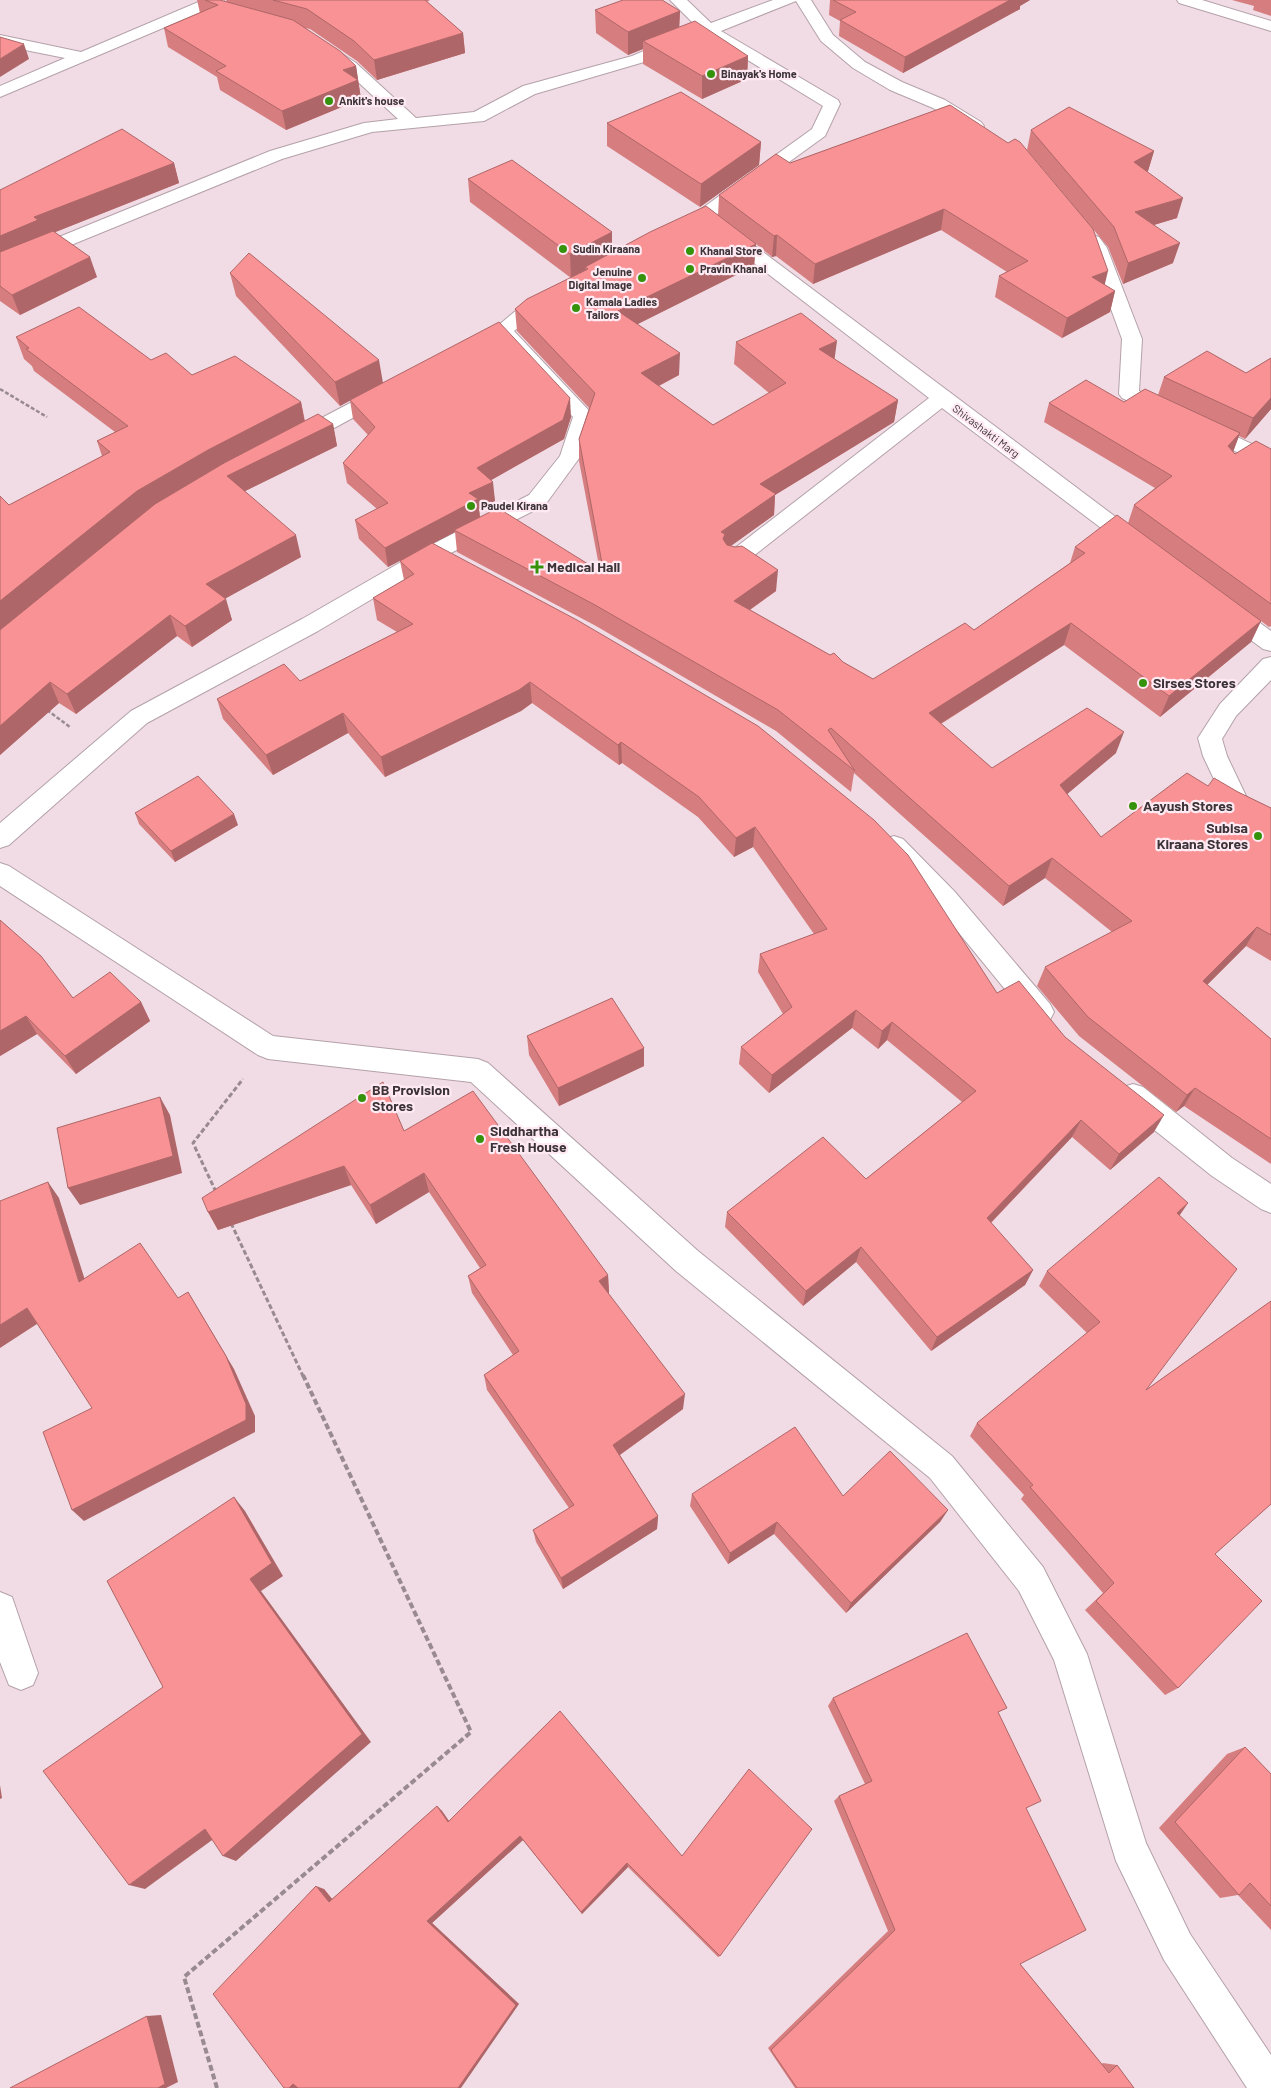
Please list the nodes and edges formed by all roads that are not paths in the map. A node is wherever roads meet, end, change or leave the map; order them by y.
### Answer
1 (678, 0) edge
2 (789, 0) edge
3 (803, 0) edge
4 (1185, 0) edge
5 (209, 3) edge
6 (227, 14) edge
7 (1271, 26) edge
8 (709, 30) junction
9 (0, 40) edge
10 (311, 40) edge
11 (83, 57) junction
12 (0, 92) edge
13 (412, 123) junction
14 (989, 136) edge
15 (703, 216) junction
16 (1080, 226) edge
17 (661, 239) edge
18 (0, 268) edge
19 (568, 289) edge
20 (398, 386) edge
21 (942, 398) junction
22 (275, 451) edge
23 (1271, 461) edge
24 (435, 552) junction
25 (1154, 556) edge
26 (734, 560) edge
27 (460, 566) edge
28 (1208, 596) edge
29 (1271, 643) edge
30 (1271, 665) edge
31 (1271, 820) edge
32 (880, 832) edge
33 (0, 838) edge
34 (0, 873) edge
35 (1056, 1031) edge
36 (1114, 1082) edge
37 (1271, 1200) edge
38 (0, 1609) edge
39 (21, 1673) dead end
40 (1270, 2088) edge

1 - 8 street
2 - 8 street
3 - 14 street
4 - 7 street
5 - 6 street
5 - 11 street
8 - 13 street
8 - 15 street
9 - 11 street
10 - 13 street
11 - 12 street
13 - 18 street
15 - 17 street
15 - 21 street, Shivashakti Marg
16 - 23 street
19 - 24 street
20 - 22 street
21 - 25 street, Shivashakti Marg
21 - 26 street
24 - 27 street
24 - 33 street
28 - 29 street
30 - 31 street
32 - 35 street
34 - 40 street
36 - 37 street
38 - 39 street

